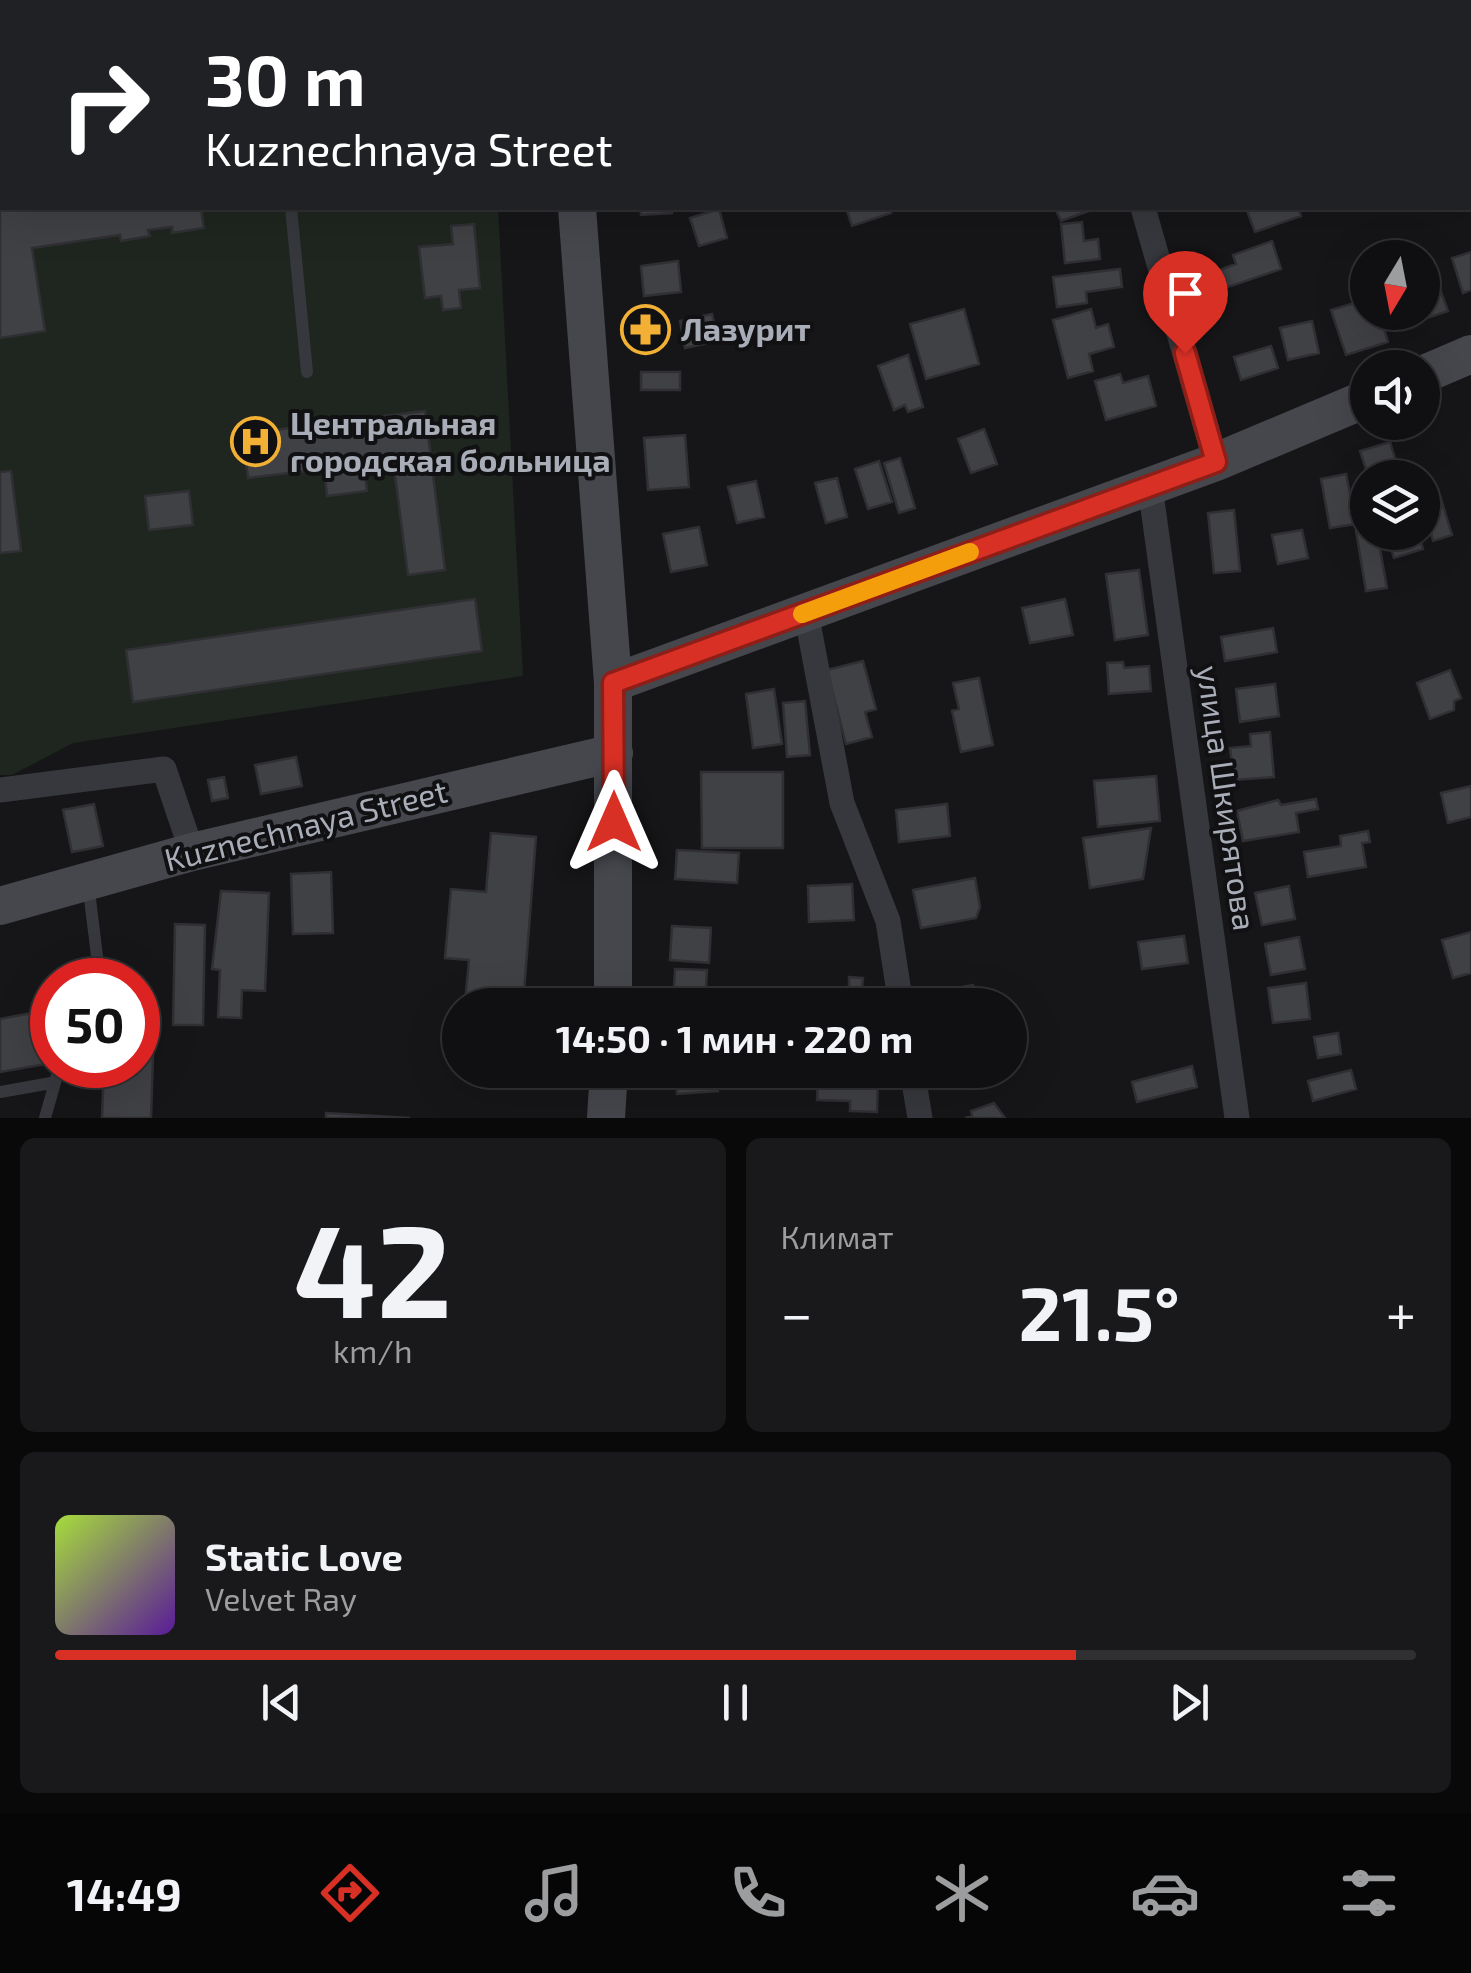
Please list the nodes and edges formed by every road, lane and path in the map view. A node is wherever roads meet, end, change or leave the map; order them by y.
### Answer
1 (291, 210) edge
2 (577, 210) edge
3 (1144, 210) edge
4 (1471, 354) edge
5 (1440, 367) edge
6 (307, 372) dead end
7 (1350, 406) edge
8 (1216, 462) junction
9 (1150, 486) junction
10 (806, 612) junction
11 (613, 683) junction
12 (614, 753) junction
13 (0, 790) edge
14 (192, 852) junction
15 (88, 882) junction
16 (0, 906) edge
17 (97, 958) edge
18 (613, 988) edge
19 (899, 988) edge
20 (30, 1087) edge
21 (50, 1088) edge
22 (608, 1088) edge
23 (915, 1088) edge
24 (0, 1092) edge
25 (45, 1118) edge
26 (606, 1118) edge
27 (920, 1118) edge
28 (1237, 1118) edge

1 - 6 lane
2 - 11 main road
3 - 8 street
4 - 5 main road
7 - 8 main road
8 - 9 main road
9 - 10 main road
9 - 28 street, улица Шкирятова
10 - 11 main road
10 - 19 street
11 - 12 main road
12 - 14 main road, Kuznechnaya Street
12 - 18 main road
13 - 14 street
14 - 15 main road, Kuznechnaya Street
15 - 16 main road, Kuznechnaya Street
15 - 17 lane
20 - 24 lane
21 - 25 lane
22 - 26 main road
23 - 27 street

